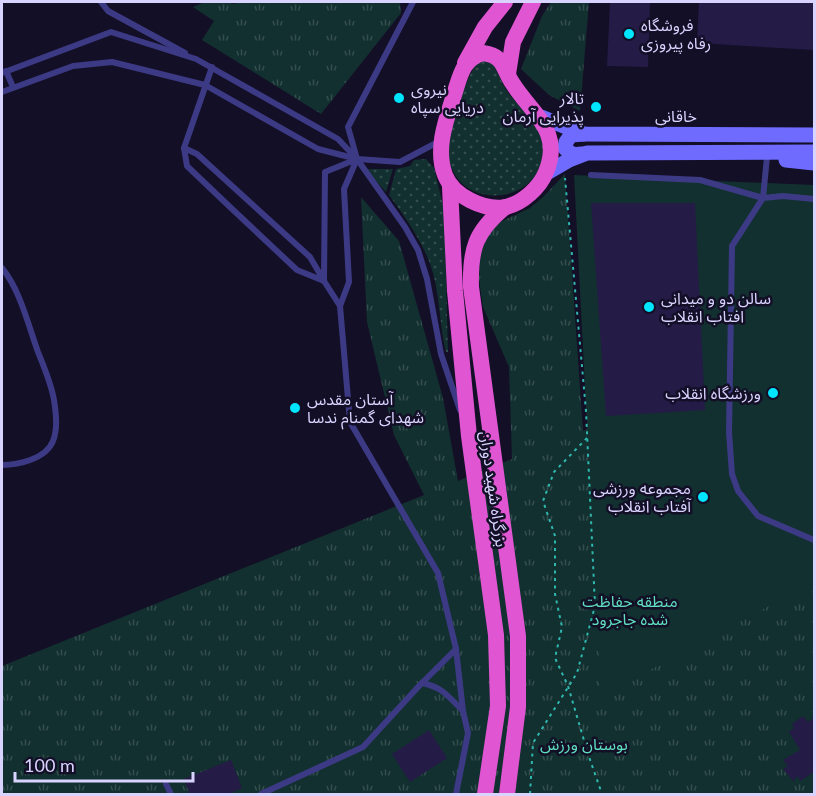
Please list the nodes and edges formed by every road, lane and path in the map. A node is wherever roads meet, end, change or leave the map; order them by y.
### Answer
1 (101, 2) edge
2 (413, 2) edge
3 (505, 2) edge
4 (533, 2) edge
5 (196, 59) junction
6 (212, 67) junction
7 (463, 67) junction
8 (4, 72) edge
9 (507, 74) junction
10 (205, 85) junction
11 (13, 87) junction
12 (2, 92) edge
13 (541, 117) junction
14 (584, 134) junction
15 (814, 135) edge
16 (441, 140) junction
17 (184, 148) junction
18 (721, 151) junction
19 (814, 152) edge
20 (587, 153) junction
21 (767, 157) junction
22 (357, 159) junction
23 (814, 164) edge
24 (545, 174) junction
25 (565, 174) dead end
26 (591, 175) dead end
27 (450, 187) junction
28 (763, 198) junction
29 (814, 199) edge
30 (505, 207) junction
31 (2, 268) edge
32 (324, 281) junction
33 (340, 306) junction
34 (469, 436) junction
35 (588, 438) junction
36 (2, 465) edge
37 (814, 540) edge
38 (456, 649) junction
39 (422, 683) junction
40 (568, 686) junction
41 (463, 711) junction
42 (166, 784) dead end
43 (171, 795) edge
44 (261, 795) edge
45 (456, 795) edge
46 (485, 795) edge
47 (507, 795) edge
48 (530, 795) edge
49 (602, 795) edge

1 - 5 lane
2 - 22 lane
3 - 7 highway
4 - 9 highway
5 - 6 lane
5 - 8 lane
6 - 10 lane
6 - 22 lane
7 - 9 highway
7 - 16 highway
8 - 11 lane
9 - 13 highway
10 - 11 lane
10 - 17 lane
10 - 22 lane
11 - 12 lane
13 - 14 main road, خاقانی
13 - 24 highway
14 - 15 main road, خاقانی
14 - 20 main road
16 - 22 lane
16 - 27 highway
17 - 32 lane
17 - 32 lane
18 - 19 main road
18 - 20 main road
18 - 21 main road
20 - 24 main road
21 - 23 main road
21 - 28 lane
22 - 32 lane
22 - 33 lane
22 - 34 lane
24 - 30 highway
25 - 35 path
26 - 28 lane
27 - 30 highway
27 - 34 highway, بزرگراه شهید دوران
28 - 29 lane
28 - 37 lane
30 - 47 highway, بزرگراه شهید دوران
31 - 36 lane
32 - 33 lane
33 - 38 lane
34 - 46 highway, بزرگراه شهید دوران
35 - 40 path
35 - 40 path
38 - 39 lane
38 - 41 lane
39 - 41 lane
39 - 44 lane
40 - 48 path
40 - 49 path
41 - 45 lane
42 - 43 lane

